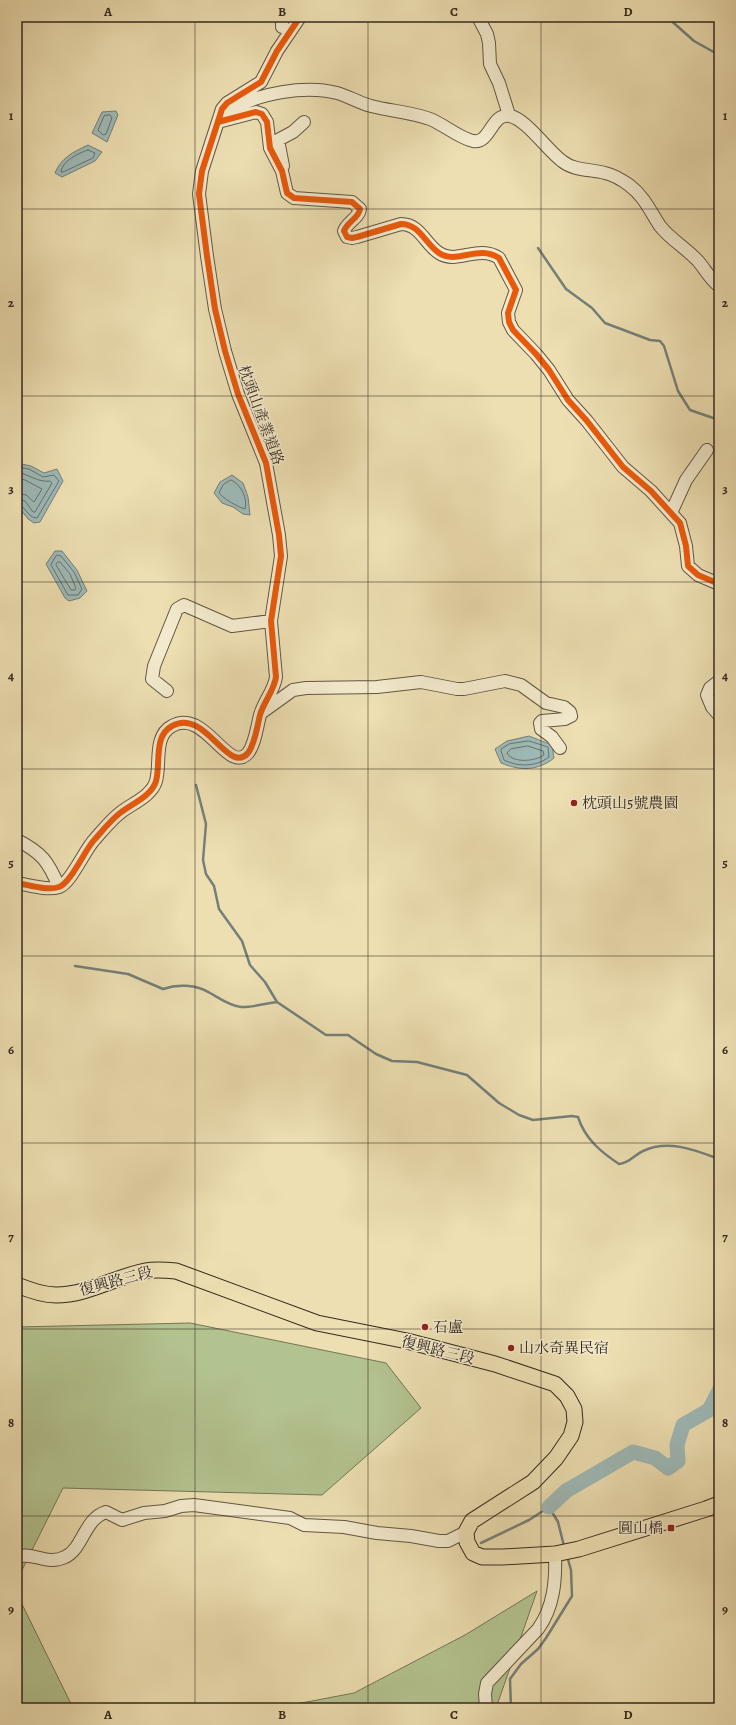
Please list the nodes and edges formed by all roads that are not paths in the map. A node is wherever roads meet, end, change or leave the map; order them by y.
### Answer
1 (299, 17) edge
2 (478, 17) edge
3 (509, 115) junction
4 (218, 120) junction
5 (304, 122) dead end
6 (282, 171) junction
7 (719, 286) edge
8 (707, 450) dead end
9 (671, 513) junction
10 (719, 584) edge
11 (271, 621) junction
12 (719, 681) edge
13 (167, 692) dead end
14 (261, 713) junction
15 (719, 714) edge
16 (560, 748) dead end
17 (17, 840) edge
18 (17, 883) edge
19 (59, 887) junction
20 (17, 1285) edge
21 (719, 1504) edge
22 (466, 1532) junction
23 (558, 1553) junction
24 (17, 1557) edge
25 (486, 1708) edge

1 - 4 street, 枕頭山產業道路
2 - 3 street
3 - 4 street
3 - 7 street
4 - 6 street
4 - 11 street, 枕頭山產業道路
5 - 6 street
6 - 9 street
8 - 9 street
9 - 10 street
11 - 13 street
11 - 14 street, 枕頭山產業道路
12 - 15 street
14 - 16 street
14 - 19 street, 枕頭山產業道路
17 - 19 street
18 - 19 street
20 - 22 main road, 復興路三段
21 - 23 main road
22 - 23 main road
22 - 24 street
23 - 25 street

